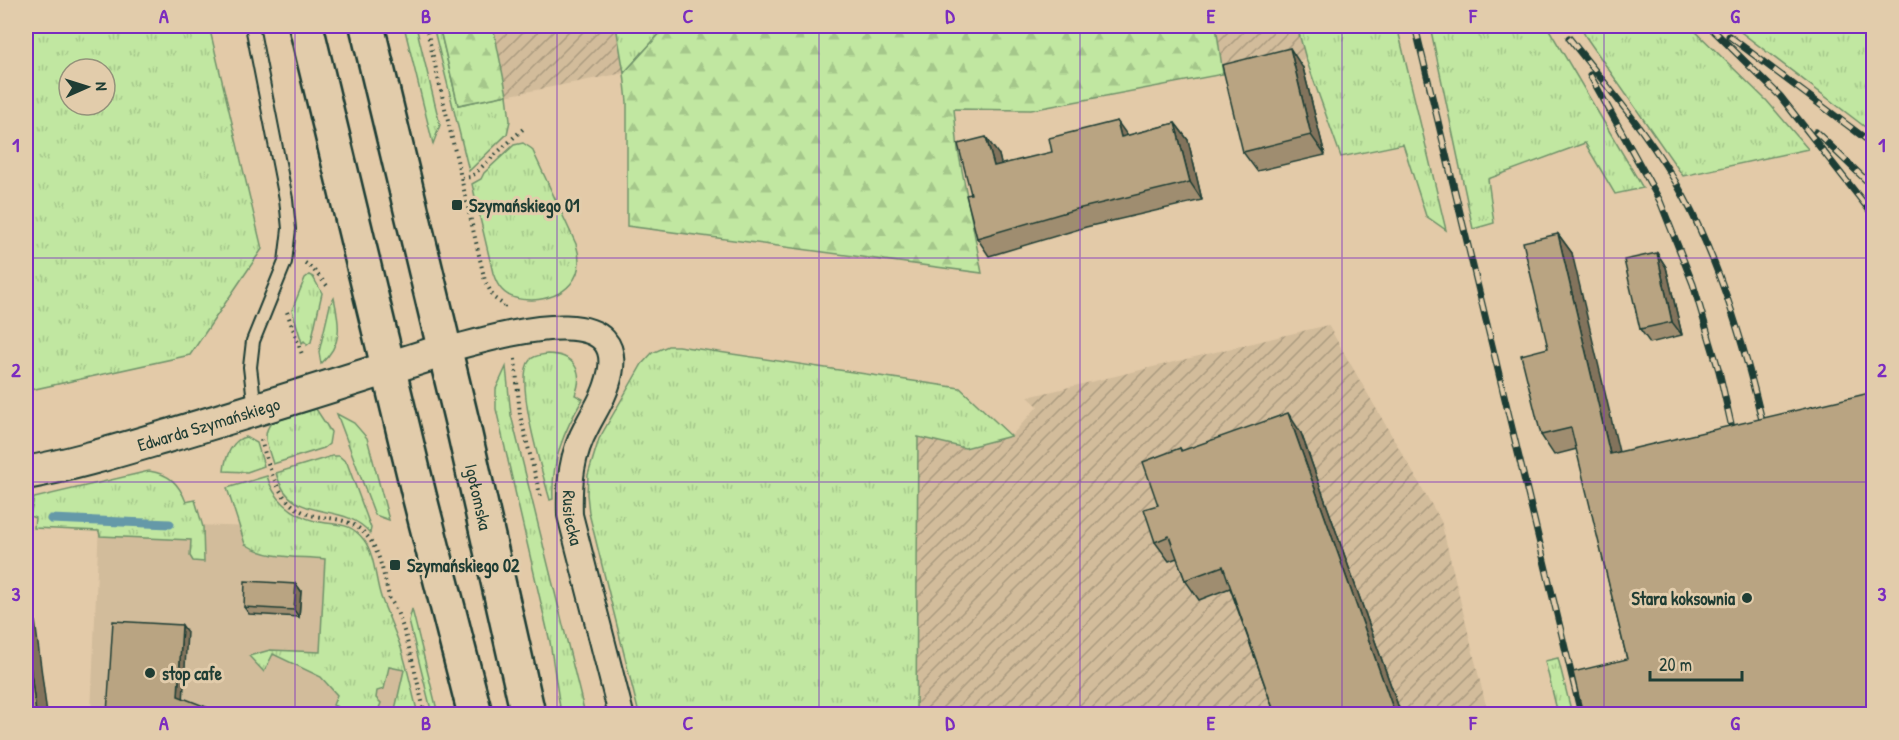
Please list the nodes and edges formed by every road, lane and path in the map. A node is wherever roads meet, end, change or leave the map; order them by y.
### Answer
1 (252, 26) edge
2 (306, 26) edge
3 (367, 26) edge
4 (426, 26) edge
5 (524, 128) dead end
6 (462, 178) junction
7 (305, 263) dead end
8 (329, 288) dead end
9 (286, 310) dead end
10 (506, 315) dead end
11 (445, 350) junction
12 (303, 357) dead end
13 (389, 368) junction
14 (255, 410) junction
15 (26, 473) edge
16 (425, 714) edge
17 (475, 714) edge
18 (528, 714) edge
19 (621, 714) edge

1 - 14 lane
2 - 13 main road
3 - 11 main road, Igołomska
4 - 6 path
5 - 6 path
6 - 10 path
7 - 8 path
9 - 12 path
11 - 13 street
11 - 18 main road, Igołomska
11 - 19 street, Rusiecka
13 - 14 street, Edwarda Szymańskiego
13 - 17 main road
14 - 15 street, Edwarda Szymańskiego
14 - 16 path

